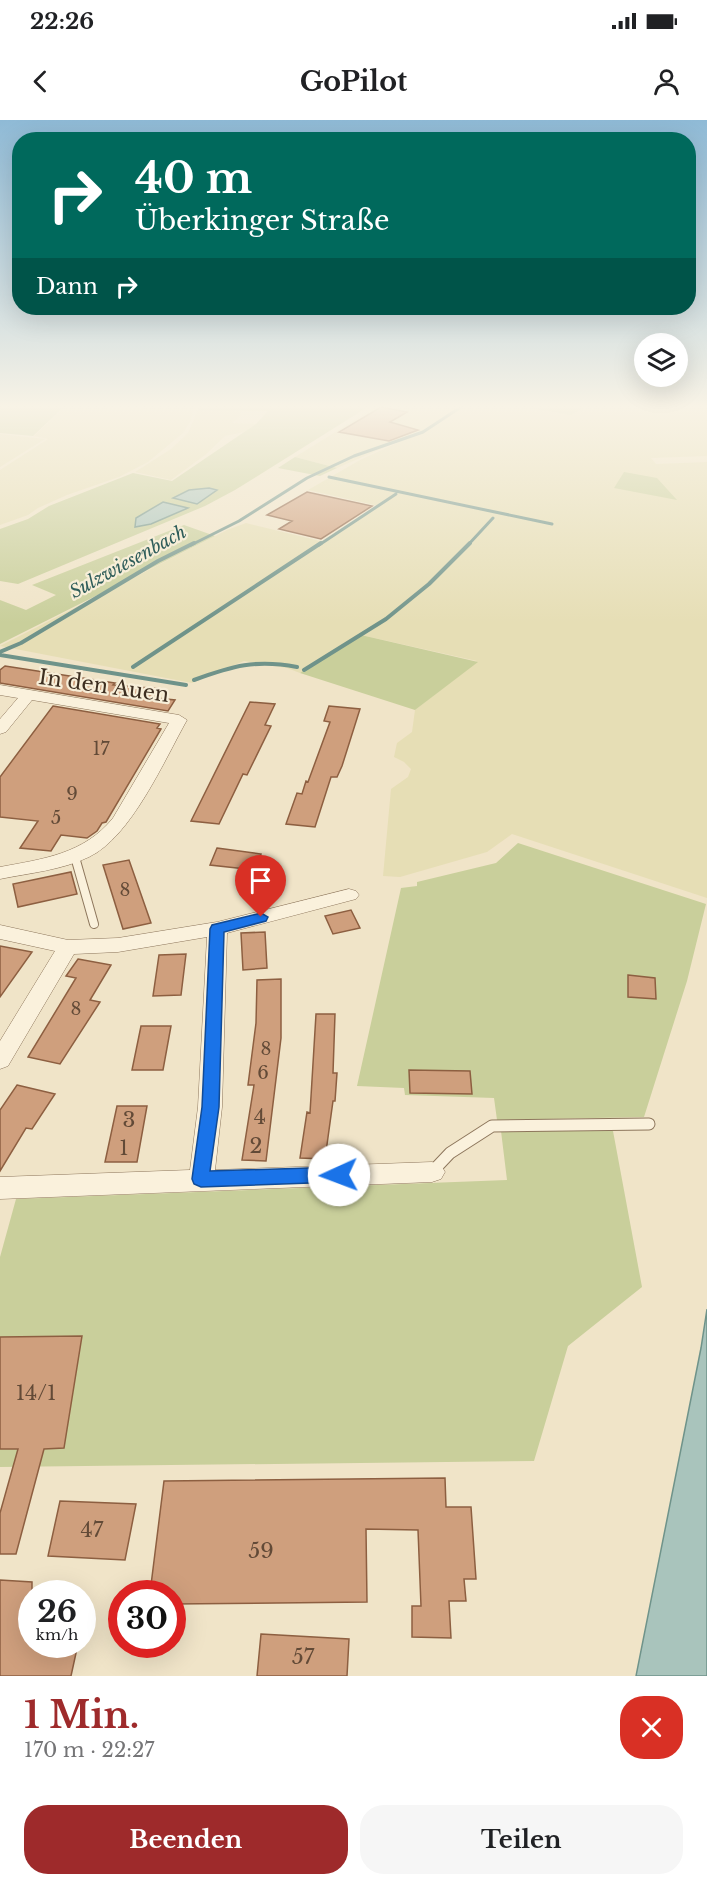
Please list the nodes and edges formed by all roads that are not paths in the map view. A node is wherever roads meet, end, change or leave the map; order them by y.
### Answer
1 (0, 690) edge
2 (28, 695) junction
3 (1, 727) edge
4 (75, 857) junction
5 (0, 873) edge
6 (349, 895) dead end
7 (94, 924) dead end
8 (217, 929) junction
9 (0, 932) edge
10 (68, 947) junction
11 (0, 1059) edge
12 (649, 1124) dead end
13 (432, 1172) joint
14 (201, 1179) junction
15 (0, 1188) edge

1 - 2 street
2 - 3 street, In den Auen
2 - 4 street, In den Auen
4 - 5 street, In den Auen
4 - 7 lane
6 - 8 street
8 - 10 street
8 - 14 street
9 - 10 street
10 - 11 street
12 - 13 lane
13 - 14 street
14 - 15 street

